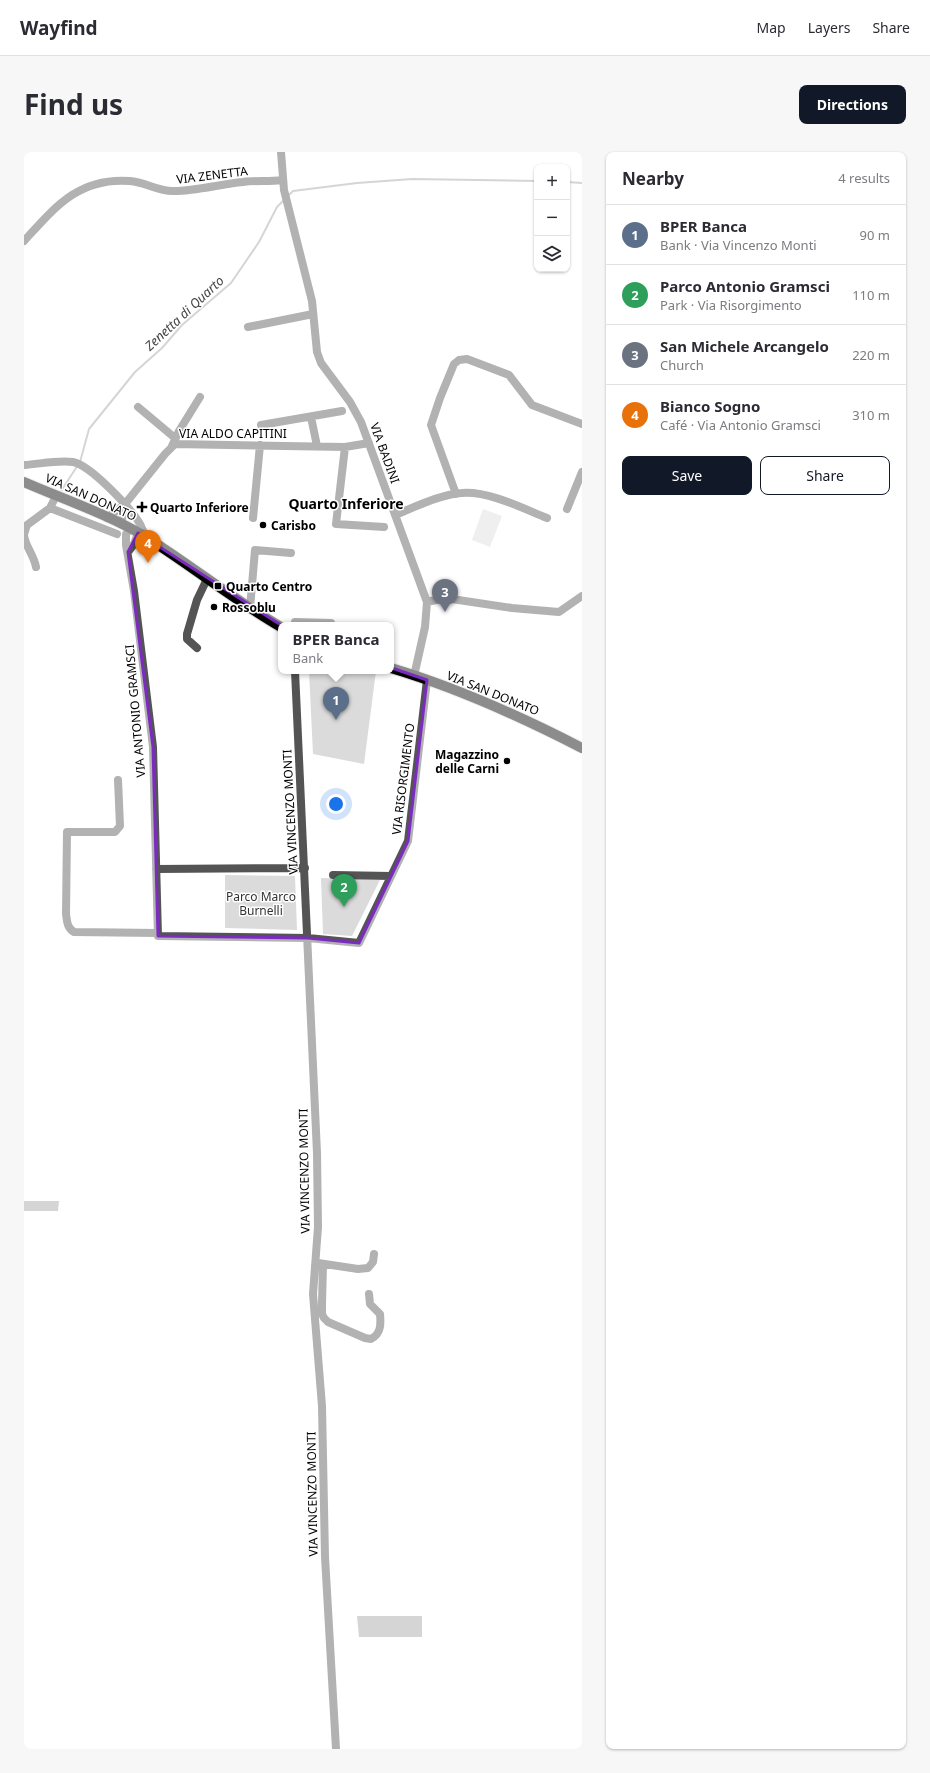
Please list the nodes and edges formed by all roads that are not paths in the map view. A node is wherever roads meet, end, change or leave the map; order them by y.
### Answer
1 (281, 152) edge
2 (282, 180) junction
3 (24, 241) edge
4 (313, 314) junction
5 (248, 327) dead end
6 (200, 397) dead end
7 (138, 407) dead end
8 (342, 411) dead end
9 (311, 417) junction
10 (582, 424) edge
11 (261, 426) dead end
12 (173, 442) junction
13 (369, 443) junction
14 (260, 445) junction
15 (317, 446) junction
16 (345, 447) junction
17 (24, 465) edge
18 (582, 472) edge
19 (24, 482) edge
20 (456, 494) junction
21 (56, 496) junction
22 (125, 504) junction
23 (50, 508) junction
24 (567, 509) dead end
25 (395, 515) junction
26 (107, 518) junction
27 (253, 518) dead end
28 (547, 518) dead end
29 (384, 527) dead end
30 (130, 531) junction
31 (24, 534) edge
32 (291, 552) dead end
33 (36, 567) dead end
34 (207, 579) junction
35 (582, 596) edge
36 (427, 602) junction
37 (250, 608) junction
38 (278, 625) edge
39 (197, 648) dead end
40 (394, 669) edge
41 (295, 674) edge
42 (414, 676) junction
43 (427, 680) junction
44 (582, 748) edge
45 (118, 780) dead end
46 (305, 868) junction
47 (156, 869) junction
48 (333, 875) dead end
49 (391, 876) junction
50 (158, 933) junction
51 (308, 938) junction
52 (374, 1254) dead end
53 (319, 1264) junction
54 (318, 1285) junction
55 (369, 1294) dead end
56 (336, 1749) edge

1 - 2 street, VIA BADINI
2 - 3 street, VIA ZENETTA
2 - 4 street, VIA BADINI
4 - 5 street
4 - 13 street, VIA BADINI
6 - 12 street
7 - 12 street
8 - 9 street
9 - 11 street
9 - 15 street
10 - 20 street
12 - 14 street, VIA ALDO CAPITINI
12 - 22 street, VIA ALDO CAPITINI
13 - 16 street, VIA ALDO CAPITINI
13 - 25 street, VIA BADINI
14 - 15 street, VIA ALDO CAPITINI
14 - 27 street
15 - 16 street, VIA ALDO CAPITINI
16 - 29 street
17 - 22 street, VIA SAN DONATO
18 - 24 street
19 - 21 main road, VIA SAN DONATO
20 - 25 street
20 - 28 street
21 - 23 street
21 - 26 main road, VIA SAN DONATO
22 - 26 street
22 - 30 street, VIA ANTONIO GRAMSCI
22 - 30 street, VIA SAN DONATO
23 - 30 street
23 - 31 street
25 - 36 street, VIA BADINI
26 - 30 main road, VIA SAN DONATO
30 - 34 main road, VIA SAN DONATO
30 - 47 street, VIA ANTONIO GRAMSCI
31 - 33 street
32 - 37 street
34 - 37 main road, VIA SAN DONATO
34 - 39 street
35 - 36 street
36 - 42 street, VIA BADINI
37 - 38 main road, VIA SAN DONATO
40 - 42 main road, VIA SAN DONATO
41 - 46 street, VIA VINCENZO MONTI
42 - 43 main road, VIA SAN DONATO
43 - 44 main road, VIA SAN DONATO
43 - 49 street, VIA RISORGIMENTO
45 - 50 street, VIA ANTONIO GRAMSCI
46 - 47 street
46 - 51 street, VIA VINCENZO MONTI
47 - 50 street, VIA ANTONIO GRAMSCI
48 - 49 street
49 - 51 street, VIA RISORGIMENTO
50 - 51 street, VIA ANTONIO GRAMSCI
51 - 53 street, VIA VINCENZO MONTI
52 - 53 street
53 - 54 street, VIA VINCENZO MONTI
54 - 55 street
54 - 56 street, VIA VINCENZO MONTI

